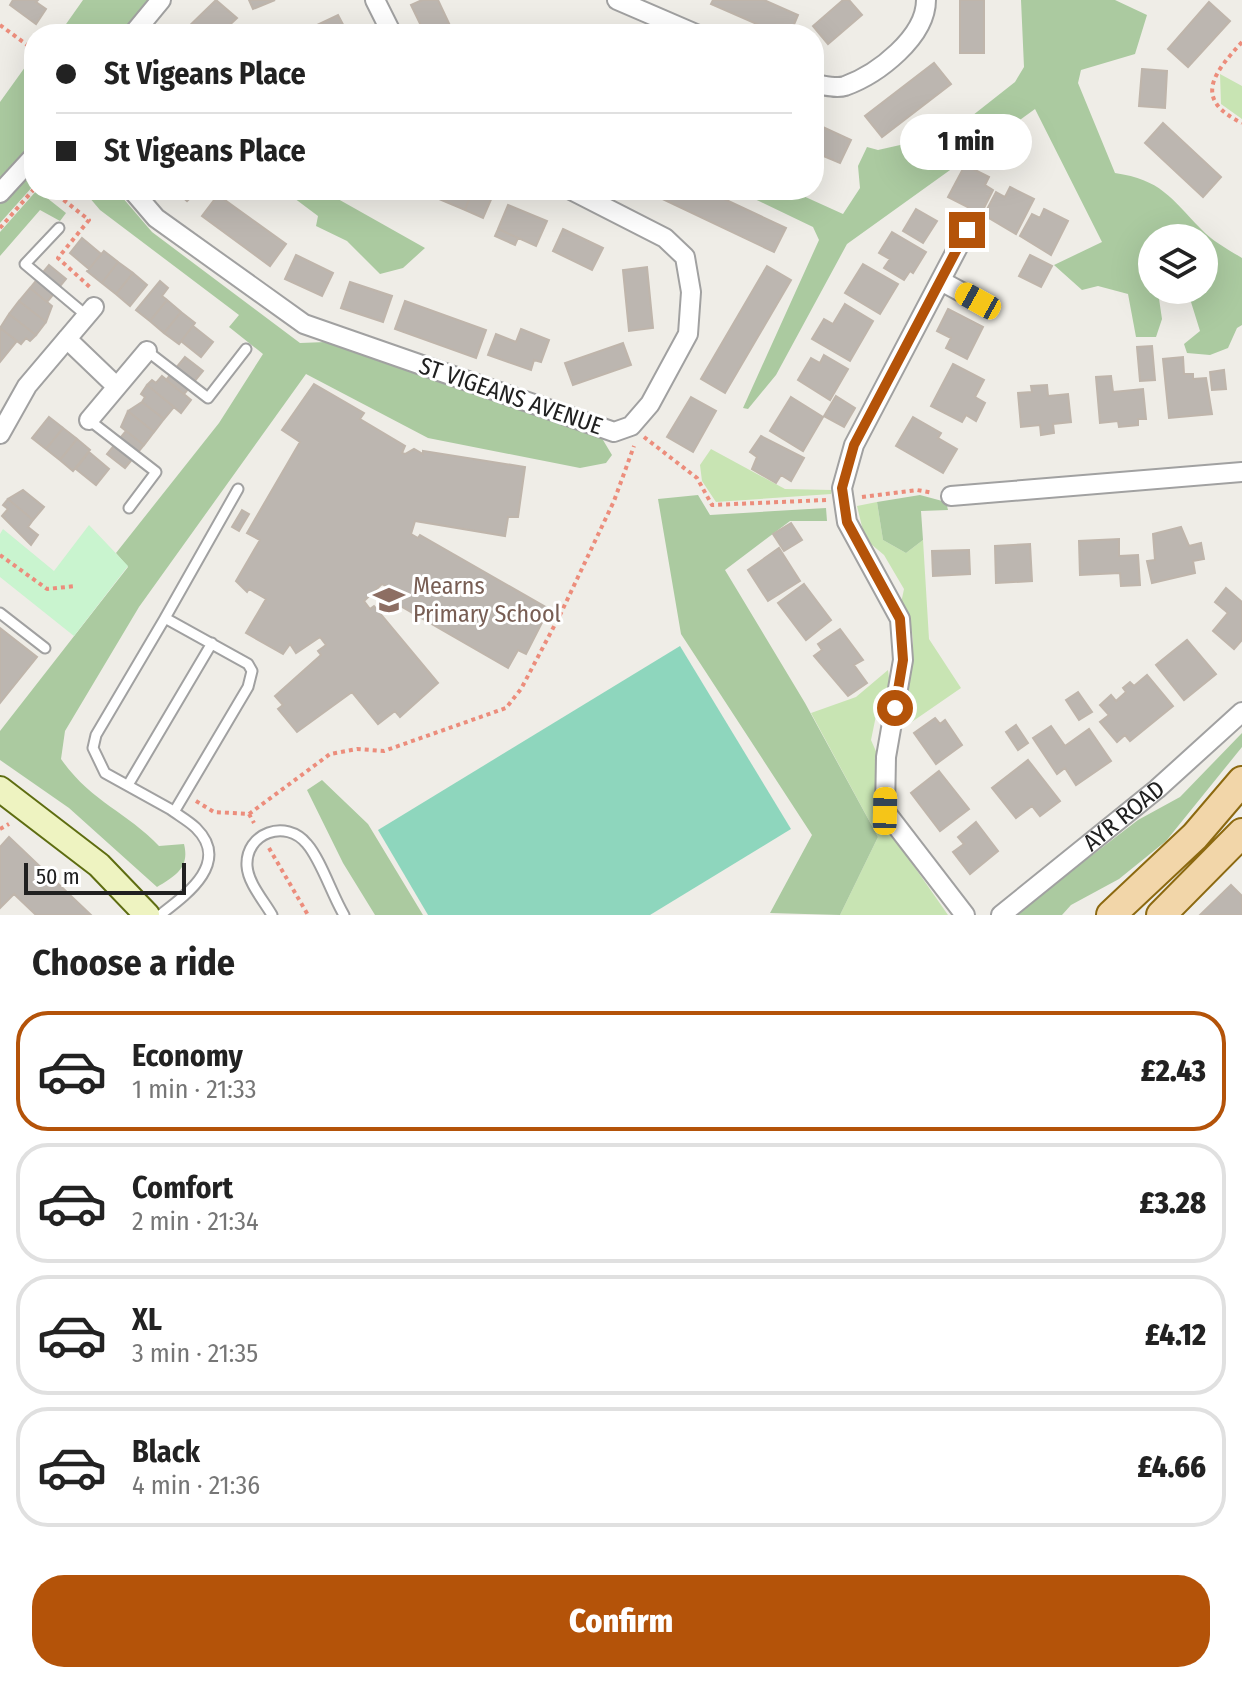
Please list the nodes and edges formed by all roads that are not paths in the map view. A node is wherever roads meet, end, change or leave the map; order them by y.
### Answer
1 (161, 0) edge
2 (375, 0) edge
3 (617, 0) edge
4 (926, 0) edge
5 (141, 24) edge
6 (387, 24) edge
7 (673, 24) edge
8 (824, 85) edge
9 (24, 167) edge
10 (0, 193) edge
11 (141, 200) edge
12 (591, 200) edge
13 (59, 228) dead end
14 (967, 230) dead end
15 (941, 281) junction
16 (978, 301) dead end
17 (91, 311) joint
18 (67, 339) junction
19 (246, 349) dead end
20 (147, 351) joint
21 (116, 386) junction
22 (89, 420) joint
23 (0, 434) edge
24 (1242, 472) edge
25 (238, 489) dead end
26 (951, 496) road end
27 (129, 508) dead end
28 (0, 613) edge
29 (165, 618) junction
30 (212, 643) junction
31 (45, 648) dead end
32 (1242, 712) edge
33 (1242, 781) edge
34 (128, 785) junction
35 (4, 798) edge
36 (174, 812) junction
37 (1213, 815) junction
38 (1240, 838) edge
39 (147, 915) edge
40 (160, 915) edge
41 (272, 915) edge
42 (344, 915) edge
43 (965, 915) edge
44 (1001, 915) edge
45 (1111, 915) edge
46 (1161, 915) edge

1 - 5 street
2 - 6 street
3 - 7 street
4 - 8 street
9 - 10 street
11 - 12 street, ST VIGEANS AVENUE
13 - 17 lane
14 - 15 street
15 - 16 street
15 - 43 street
17 - 18 street
18 - 21 street
18 - 23 street
19 - 20 lane
20 - 21 street
21 - 22 street
22 - 27 lane
24 - 26 street
25 - 29 lane
28 - 31 lane
29 - 30 lane
29 - 34 lane
30 - 34 lane
30 - 36 lane
32 - 44 street, AYR ROAD
33 - 37 main road
34 - 36 lane
35 - 39 street
36 - 40 lane
37 - 38 street
37 - 45 main road
38 - 46 main road
41 - 42 lane

